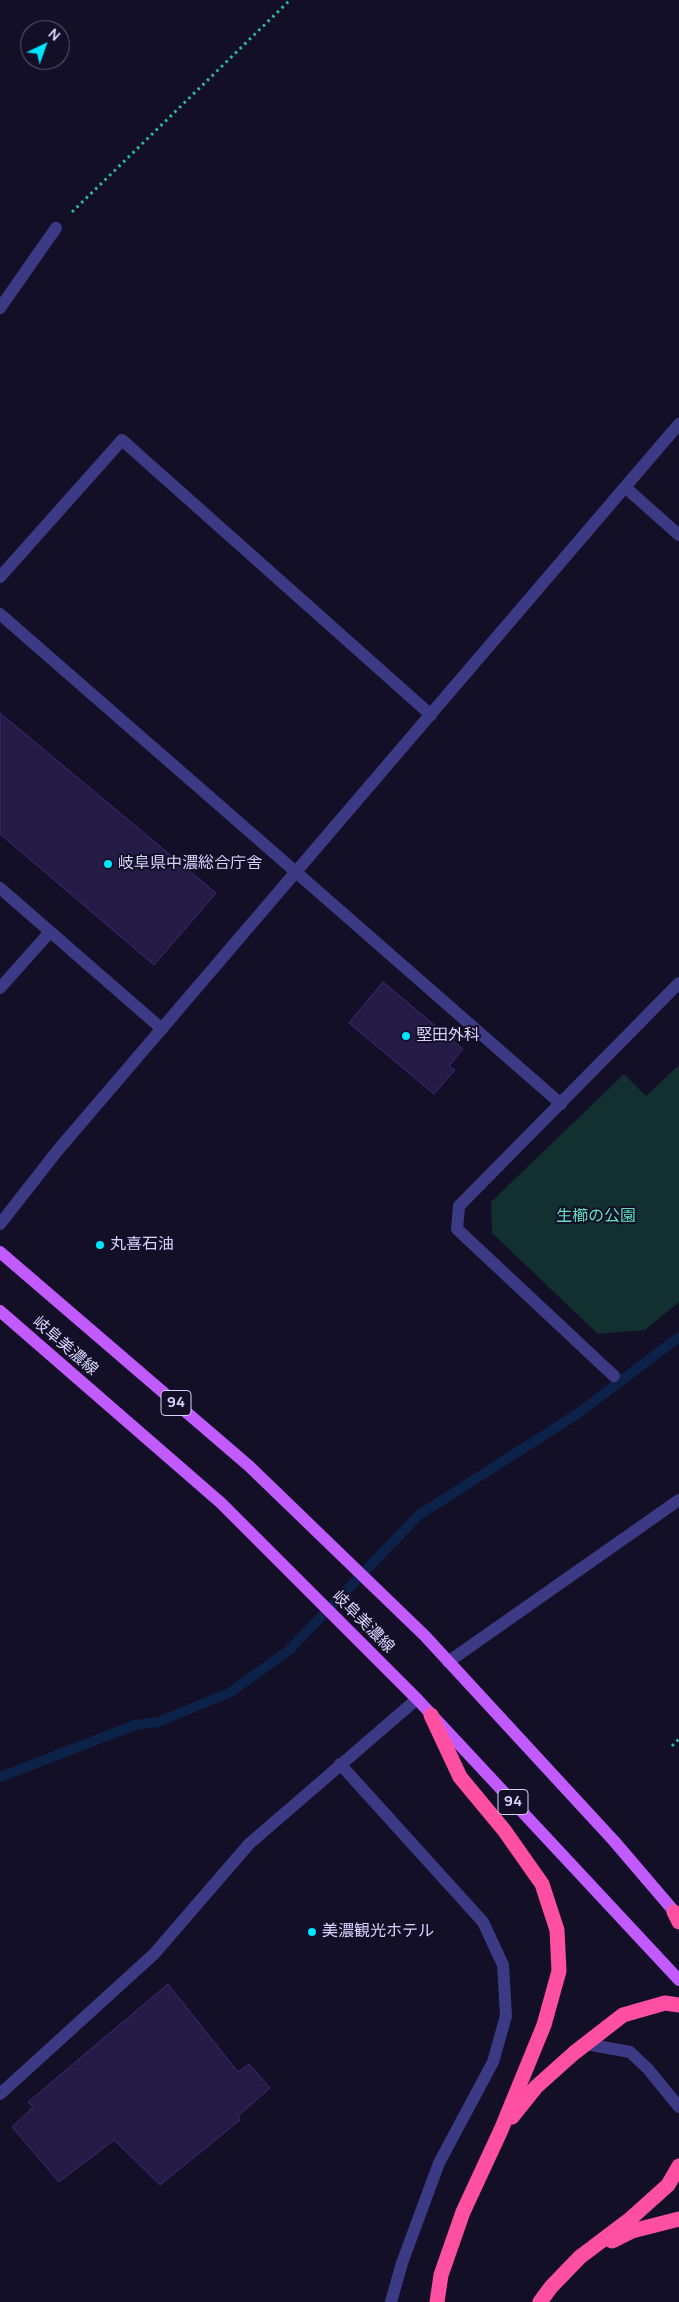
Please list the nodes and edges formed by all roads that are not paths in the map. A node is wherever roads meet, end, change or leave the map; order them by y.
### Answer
1 (56, 228) road end
2 (0, 308) edge
3 (679, 424) edge
4 (626, 488) junction
5 (679, 535) edge
6 (0, 577) edge
7 (0, 614) edge
8 (431, 715) junction
9 (296, 873) junction
10 (0, 888) edge
11 (50, 932) junction
12 (679, 983) edge
13 (0, 988) edge
14 (162, 1029) junction
15 (561, 1104) junction
16 (0, 1224) edge
17 (0, 1252) edge
18 (0, 1311) edge
19 (614, 1376) dead end
20 (679, 1500) edge
21 (448, 1662) junction
22 (417, 1699) junction
23 (431, 1715) junction
24 (340, 1764) junction
25 (677, 1917) edge
26 (679, 1980) edge
27 (679, 2005) edge
28 (586, 2044) junction
29 (0, 2094) edge
30 (679, 2107) edge
31 (501, 2130) junction
32 (679, 2166) edge
33 (679, 2219) edge
34 (580, 2257) junction
35 (391, 2302) edge
36 (437, 2302) edge
37 (540, 2302) edge

1 - 2 street
3 - 4 street
4 - 5 street
4 - 8 street
6 - 8 street
7 - 9 street
8 - 9 street
9 - 14 street
9 - 15 street
10 - 11 street
11 - 13 street
11 - 14 street
12 - 15 street
14 - 16 street
15 - 19 street
17 - 21 main road, 岐阜美濃線 / 94
18 - 22 main road, 岐阜美濃線 / 94
20 - 21 street
21 - 25 main road, 岐阜美濃線 / 94
22 - 23 main road, 岐阜美濃線 / 94
22 - 24 street
23 - 26 main road, 岐阜美濃線 / 94
23 - 31 highway
24 - 29 street
24 - 35 street
27 - 28 highway
28 - 30 street
28 - 31 highway
31 - 36 highway
32 - 34 highway
33 - 34 highway
34 - 37 highway

